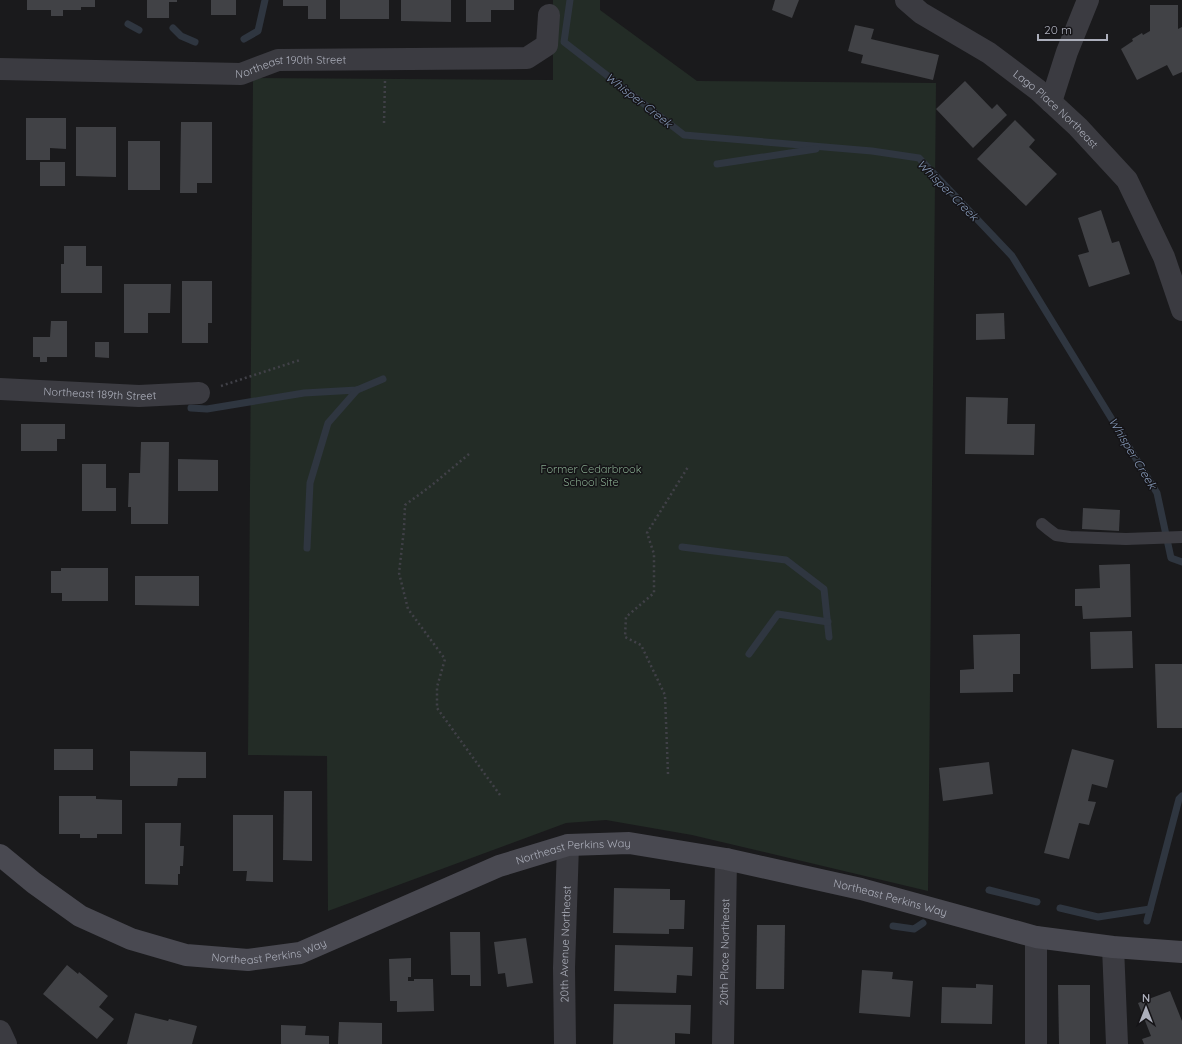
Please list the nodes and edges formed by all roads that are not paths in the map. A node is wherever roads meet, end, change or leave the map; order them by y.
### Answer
1 (1088, 0) edge
2 (916, 4) edge
3 (549, 14) dead end
4 (0, 69) edge
5 (1051, 102) junction
6 (1182, 310) edge
7 (0, 389) edge
8 (199, 393) road end
9 (1042, 524) dead end
10 (1182, 537) edge
11 (568, 845) junction
12 (0, 855) edge
13 (726, 859) junction
14 (1036, 937) junction
15 (1113, 947) junction
16 (1182, 952) edge
17 (0, 1031) edge
18 (6, 1044) edge
19 (565, 1044) edge
20 (724, 1044) edge
21 (1036, 1044) edge
22 (1117, 1044) edge

1 - 5 street
2 - 5 street, Lago Place Northeast
3 - 4 street, Northeast 190th Street
5 - 6 street, Lago Place Northeast
7 - 8 street, Northeast 189th Street
9 - 10 lane
11 - 12 main road, Northeast Perkins Way
11 - 13 main road, Northeast Perkins Way
11 - 19 street, 20th Avenue Northeast
13 - 14 main road, Northeast Perkins Way
13 - 20 street, 20th Place Northeast
14 - 15 main road, Northeast Perkins Way
14 - 21 street
15 - 16 main road, Northeast Perkins Way
15 - 22 street
17 - 18 street

